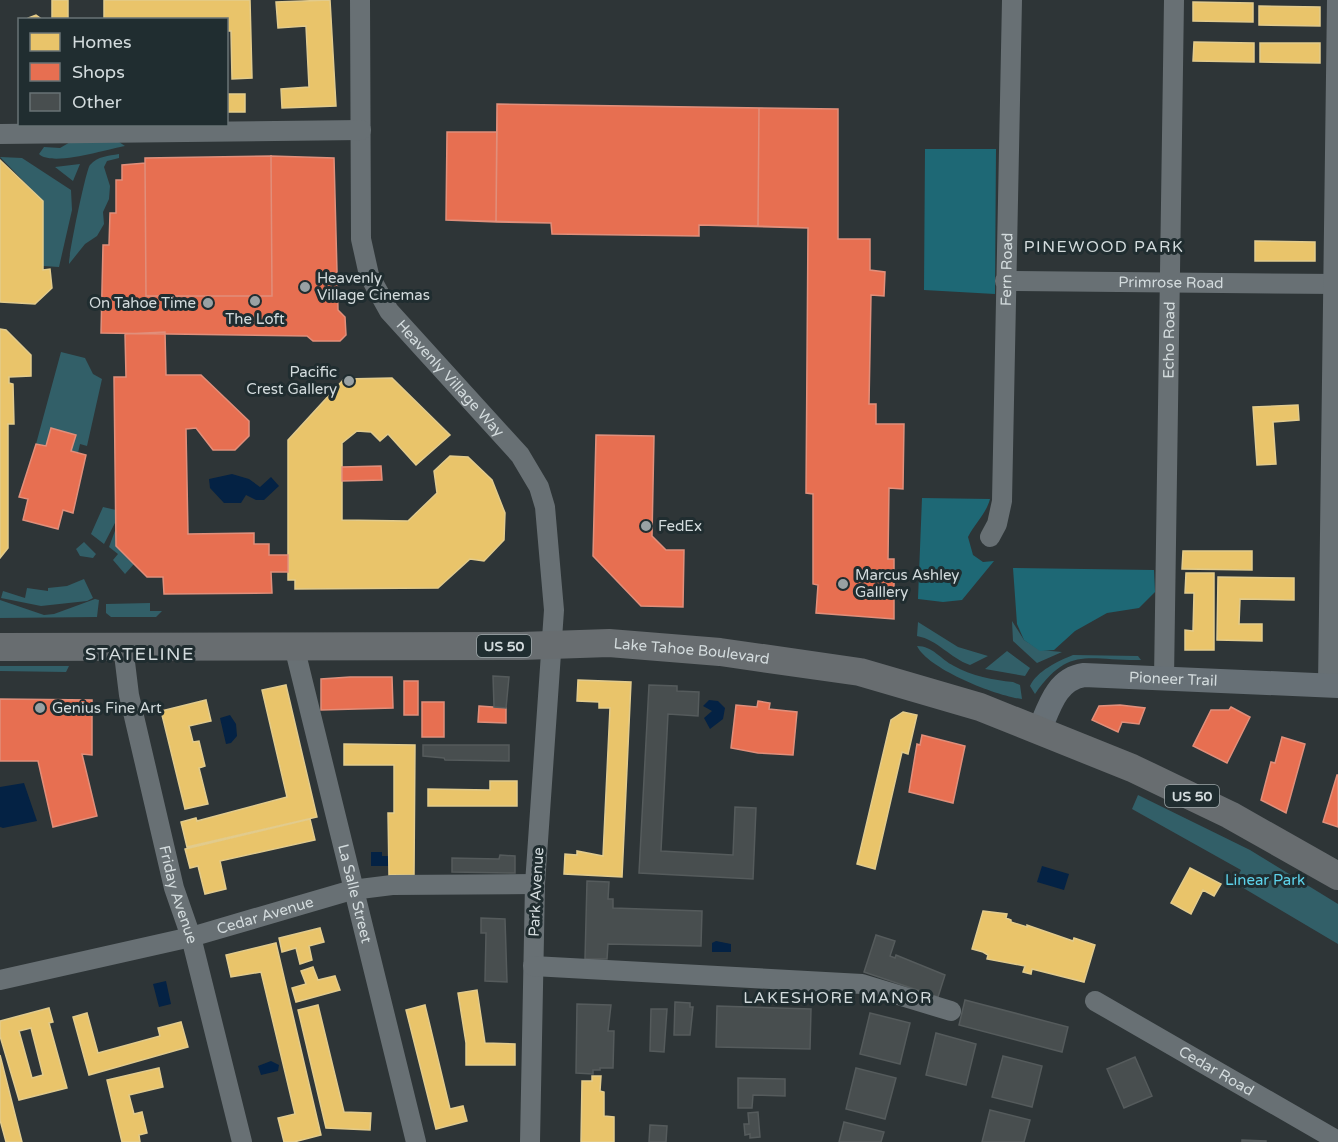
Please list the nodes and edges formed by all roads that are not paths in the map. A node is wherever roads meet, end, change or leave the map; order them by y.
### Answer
1 (360, 0) edge
2 (1012, 0) edge
3 (1174, 0) edge
4 (1337, 0) edge
5 (361, 130) junction
6 (0, 134) edge
7 (1005, 281) junction
8 (1169, 283) junction
9 (1335, 284) edge
10 (990, 537) dead end
11 (552, 643) junction
12 (123, 646) junction
13 (294, 646) junction
14 (0, 647) edge
15 (1164, 679) junction
16 (1333, 686) edge
17 (1039, 731) junction
18 (1338, 876) edge
19 (536, 884) junction
20 (352, 890) junction
21 (191, 937) junction
22 (533, 966) junction
23 (0, 980) edge
24 (1095, 1001) dead end
25 (951, 1011) dead end
26 (1338, 1141) edge
27 (242, 1142) edge
28 (416, 1142) edge
29 (530, 1142) edge

1 - 5 street, Heavenly Village Way
2 - 7 street, Fern Road
3 - 8 street, Echo Road
4 - 9 street
5 - 6 street
5 - 11 street, Heavenly Village Way
7 - 8 street, Primrose Road
7 - 10 street, Fern Road
8 - 9 street, Primrose Road
8 - 15 street, Echo Road
9 - 16 street
11 - 13 highway, Lake Tahoe Boulevard / US 50
11 - 17 highway, Lake Tahoe Boulevard / US 50
11 - 19 street, Park Avenue
12 - 13 highway, Lake Tahoe Boulevard / US 50
12 - 14 highway, Lake Tahoe Boulevard / US 50
12 - 21 street, Friday Avenue
13 - 20 street, La Salle Street
15 - 16 main road, Pioneer Trail
15 - 17 main road, Pioneer Trail
17 - 18 highway, Lake Tahoe Boulevard / US 50
19 - 20 street, Cedar Avenue
19 - 22 street, Park Avenue
20 - 21 street, Cedar Avenue
20 - 28 street, La Salle Street
21 - 23 street, Cedar Avenue
21 - 27 street, Friday Avenue
22 - 25 street
22 - 29 street, Park Avenue
24 - 26 street, Cedar Road

